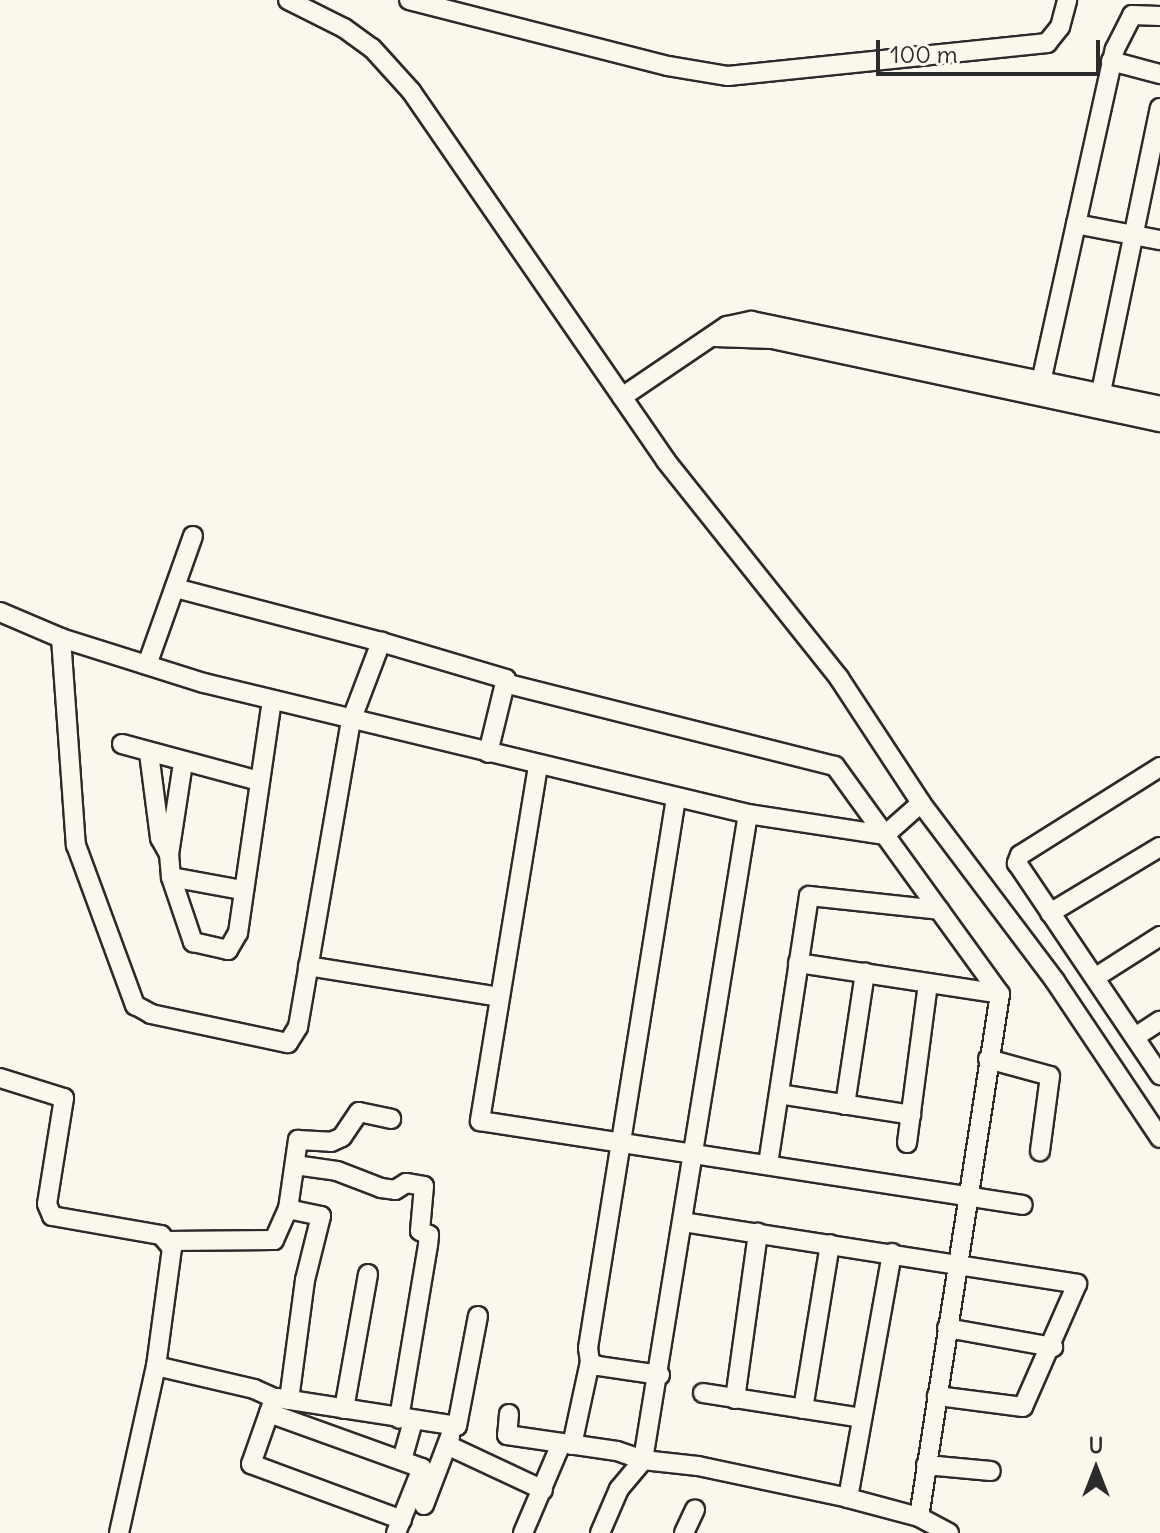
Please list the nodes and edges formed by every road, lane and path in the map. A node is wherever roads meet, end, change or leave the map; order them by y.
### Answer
1 (288, 0) edge
2 (409, 0) edge
3 (1067, 0) edge
4 (1160, 16) edge
5 (1111, 61) junction
6 (1160, 74) edge
7 (1160, 108) edge
8 (1076, 224) junction
9 (1136, 236) junction
10 (1160, 240) edge
11 (1039, 389) junction
12 (1101, 392) junction
13 (622, 397) junction
14 (1158, 410) edge
15 (193, 536) dead end
16 (175, 588) junction
17 (0, 612) edge
18 (61, 638) junction
19 (381, 642) junction
20 (147, 665) junction
21 (508, 684) junction
22 (272, 701) junction
23 (351, 721) junction
24 (122, 744) dead end
25 (149, 753) junction
26 (488, 753) junction
27 (183, 763) junction
28 (538, 766) junction
29 (1160, 767) edge
30 (259, 781) junction
31 (676, 798) junction
32 (921, 803) junction
33 (748, 814) junction
34 (885, 835) junction
35 (1160, 847) edge
36 (169, 854) junction
37 (171, 877) junction
38 (242, 890) junction
39 (939, 910) junction
40 (1050, 913) junction
41 (1160, 936) edge
42 (798, 963) junction
43 (308, 966) junction
44 (865, 973) junction
45 (1096, 977) junction
46 (928, 984) junction
47 (1000, 994) junction
48 (500, 997) junction
49 (1160, 1021) edge
50 (1135, 1037) junction
51 (988, 1059) junction
52 (0, 1078) edge
53 (1139, 1091) junction
54 (779, 1094) junction
55 (845, 1105) junction
56 (911, 1115) junction
57 (391, 1119) dead end
58 (1160, 1138) edge
59 (620, 1142) junction
60 (907, 1143) dead end
61 (1040, 1151) dead end
62 (694, 1153) junction
63 (768, 1164) junction
64 (295, 1165) junction
65 (968, 1196) junction
66 (1023, 1205) dead end
67 (288, 1209) junction
68 (683, 1222) junction
69 (758, 1233) junction
70 (168, 1241) junction
71 (830, 1244) junction
72 (892, 1253) junction
73 (957, 1263) junction
74 (368, 1274) dead end
75 (478, 1316) dead end
76 (947, 1328) junction
77 (1053, 1347) junction
78 (590, 1362) junction
79 (156, 1366) junction
80 (660, 1375) junction
81 (703, 1393) dead end
82 (937, 1396) junction
83 (735, 1399) junction
84 (278, 1403) junction
85 (344, 1409) junction
86 (803, 1409) junction
87 (509, 1414) dead end
88 (862, 1418) junction
89 (406, 1420) junction
90 (567, 1444) junction
91 (402, 1460) junction
92 (643, 1460) junction
93 (926, 1465) junction
94 (991, 1471) dead end
95 (543, 1490) junction
96 (848, 1498) junction
97 (424, 1505) dead end
98 (695, 1509) dead end
99 (399, 1526) edge
100 (932, 1527) edge
101 (119, 1533) edge
102 (523, 1533) edge
103 (600, 1533) edge
104 (684, 1533) edge

1 - 13 street
2 - 3 street
4 - 5 street
5 - 6 street
5 - 8 street
7 - 9 street
8 - 9 street
8 - 11 street
9 - 10 street
9 - 12 street
11 - 12 street
11 - 13 street
11 - 14 street
12 - 14 street
13 - 32 street
15 - 16 street
16 - 19 street
16 - 20 street
17 - 18 street
18 - 20 street
18 - 43 street
19 - 21 street
19 - 23 street
20 - 22 street
21 - 26 street
21 - 34 street
22 - 23 street
22 - 30 street
23 - 26 street
23 - 43 street
24 - 25 street
25 - 27 street
25 - 36 street
26 - 28 street
27 - 30 street
27 - 36 street
28 - 31 street
28 - 48 street
29 - 40 street
30 - 38 street
31 - 33 street
31 - 59 street
32 - 34 street
32 - 53 street
33 - 34 street
33 - 62 street
34 - 39 street
35 - 40 street
36 - 37 street
37 - 38 street
37 - 38 street
39 - 42 street
39 - 47 street
40 - 45 street
41 - 45 street
42 - 44 street
42 - 54 street
43 - 48 street
44 - 46 street
44 - 55 street
45 - 50 street
46 - 47 street
46 - 56 street
47 - 51 street
48 - 59 street
49 - 50 street
50 - 53 street
51 - 61 street
51 - 65 street
52 - 70 street
53 - 58 street
54 - 55 street
54 - 63 street
55 - 56 street
56 - 60 street
57 - 64 street
59 - 62 street
59 - 78 street
62 - 63 street
62 - 68 street
63 - 65 street
64 - 67 street
64 - 89 street
65 - 66 street
65 - 73 street
67 - 70 street
67 - 84 street
68 - 69 street
68 - 80 street
69 - 71 street
69 - 83 street
70 - 79 street
71 - 72 street
71 - 86 street
72 - 73 street
72 - 88 street
73 - 76 street
73 - 77 street
74 - 85 street
75 - 89 street
76 - 77 street
76 - 82 street
77 - 82 street
78 - 80 street
78 - 90 street
79 - 84 street
79 - 101 street
80 - 92 street
81 - 83 street
82 - 93 street
83 - 86 street
84 - 85 street
84 - 91 street
84 - 99 street
85 - 89 street
86 - 88 street
87 - 90 street
88 - 96 street
89 - 91 street
90 - 92 street
90 - 95 street
91 - 99 street
92 - 96 street
92 - 103 street
93 - 94 street
93 - 100 street
95 - 97 street
95 - 102 street
96 - 100 street
98 - 104 street

